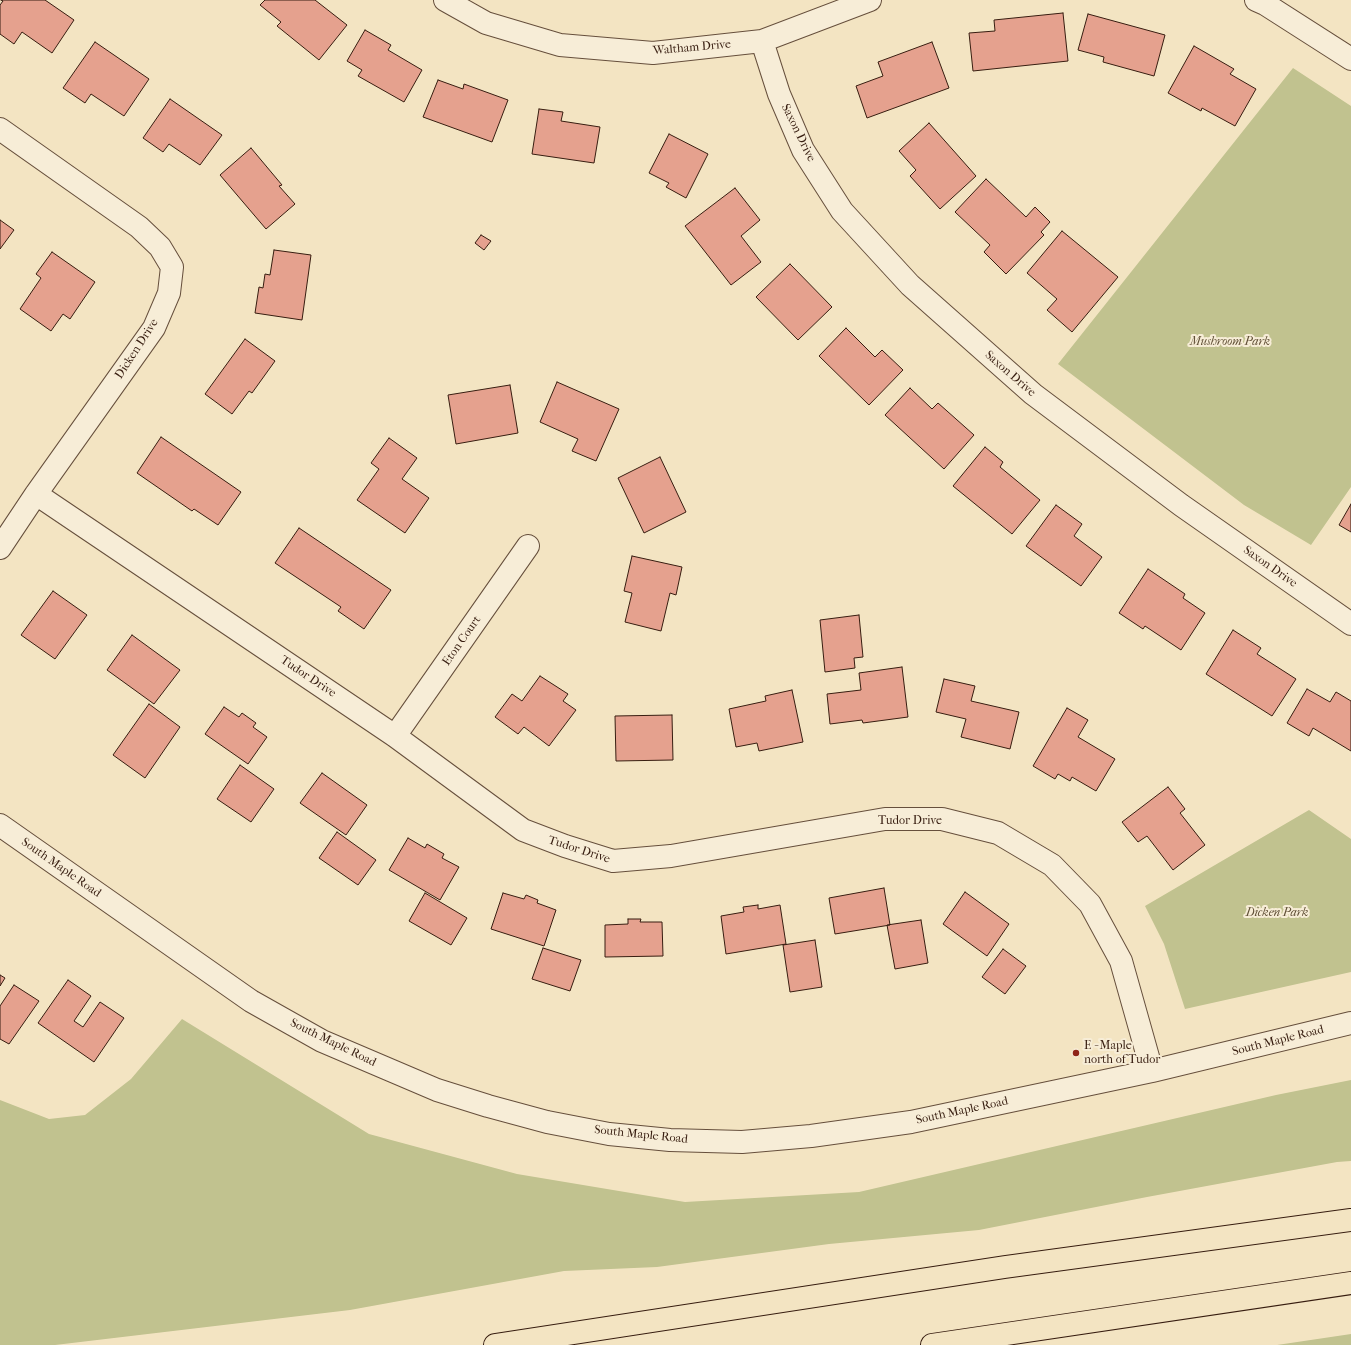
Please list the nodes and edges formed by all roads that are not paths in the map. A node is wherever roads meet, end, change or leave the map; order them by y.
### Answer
1 (444, 0) edge
2 (870, 0) edge
3 (1256, 0) edge
4 (762, 41) junction
5 (1351, 59) edge
6 (0, 129) edge
7 (36, 494) junction
8 (528, 546) dead end
9 (0, 548) edge
10 (1351, 624) edge
11 (395, 736) junction
12 (0, 825) edge
13 (1351, 1023) edge
14 (1152, 1072) junction
15 (1351, 1220) edge
16 (1351, 1283) edge
17 (495, 1345) edge
18 (932, 1345) edge

1 - 4 street, Waltham Drive
2 - 4 street, Waltham Drive
3 - 5 street
4 - 10 street, Saxon Drive
6 - 7 street, Dicken Drive
7 - 9 street, Dicken Drive
7 - 11 street, Tudor Drive
8 - 11 street, Eton Court
11 - 14 street, Tudor Drive
12 - 14 street, South Maple Road
13 - 14 street, South Maple Road
15 - 17 highway
16 - 18 highway

